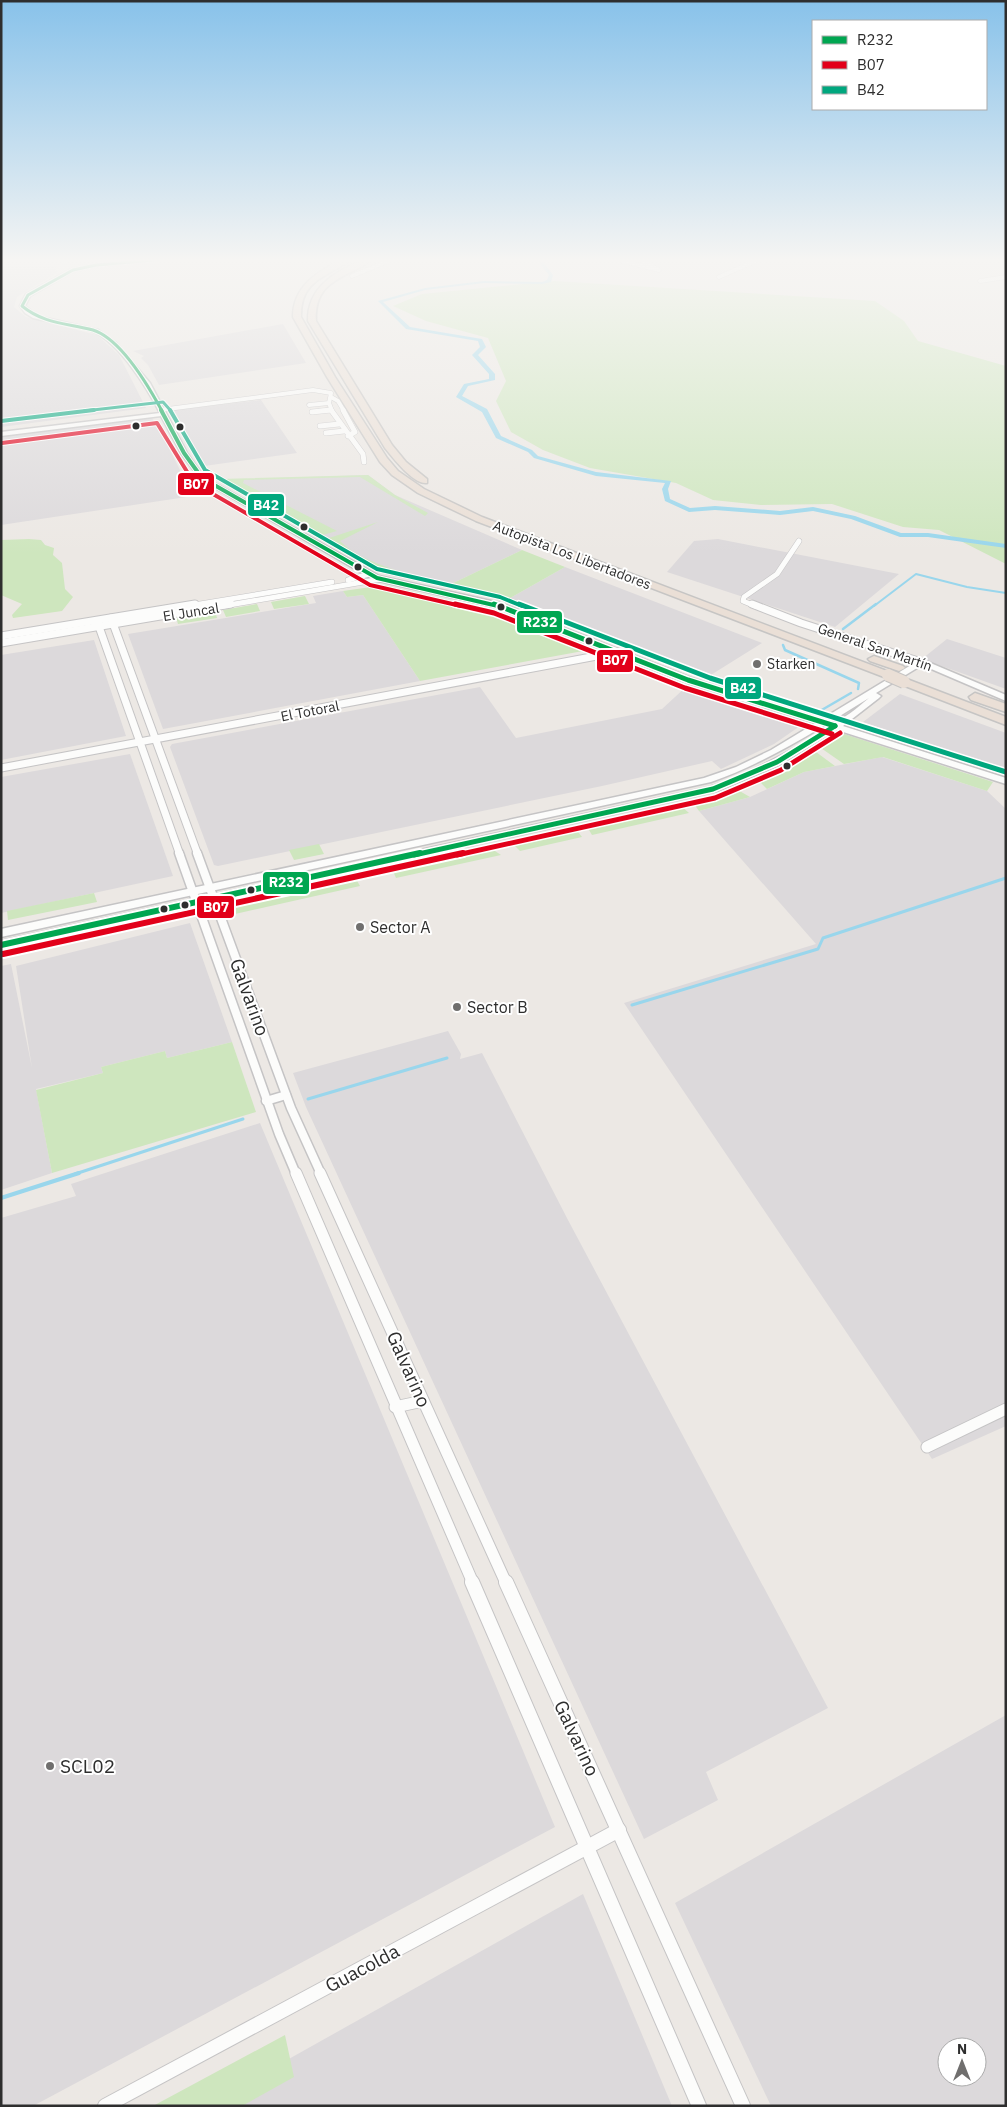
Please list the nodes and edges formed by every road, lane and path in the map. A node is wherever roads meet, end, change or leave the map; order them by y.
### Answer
1 (124, 357) edge
2 (320, 357) edge
3 (333, 357) edge
4 (331, 397) junction
5 (329, 403) junction
6 (309, 405) dead end
7 (331, 410) junction
8 (161, 412) junction
9 (312, 412) dead end
10 (339, 424) junction
11 (320, 426) dead end
12 (1, 430) edge
13 (344, 431) junction
14 (326, 433) dead end
15 (1, 434) edge
16 (348, 436) junction
17 (364, 462) dead end
18 (799, 540) dead end
19 (369, 574) junction
20 (380, 579) junction
21 (112, 622) junction
22 (98, 624) junction
23 (1, 636) edge
24 (1, 643) edge
25 (618, 652) junction
26 (922, 662) junction
27 (899, 668) joint
28 (886, 681) junction
29 (1006, 698) edge
30 (1006, 708) edge
31 (1006, 721) edge
32 (822, 722) junction
33 (836, 726) junction
34 (802, 735) junction
35 (156, 740) junction
36 (815, 740) junction
37 (140, 743) junction
38 (1, 768) edge
39 (1006, 781) edge
40 (643, 794) junction
41 (596, 804) junction
42 (651, 804) junction
43 (604, 814) junction
44 (301, 874) junction
45 (212, 893) junction
46 (194, 897) junction
47 (1, 933) edge
48 (1, 945) edge
49 (286, 1095) junction
50 (266, 1101) junction
51 (423, 1401) junction
52 (395, 1407) junction
53 (1006, 1409) edge
54 (927, 1447) dead end
55 (619, 1830) junction
56 (588, 1846) junction
57 (105, 2106) edge
58 (699, 2106) edge
59 (743, 2106) edge

1 - 8 street
2 - 28 highway, Autopista Los Libertadores
3 - 27 highway, Autopista Los Libertadores
4 - 5 street
4 - 8 street
4 - 16 street
5 - 6 street
5 - 7 street
7 - 9 street
7 - 10 street
8 - 12 street
8 - 15 street
8 - 19 street
10 - 11 street
10 - 13 street
13 - 14 street
13 - 16 street
16 - 17 street
18 - 26 street, General San Martín
19 - 20 street
19 - 21 street, El Juncal
20 - 21 street, El Juncal
20 - 25 street
21 - 22 street, El Juncal
21 - 35 street, Galvarino
22 - 23 street, El Juncal
22 - 24 street, El Juncal
22 - 37 street, Galvarino
25 - 32 street
25 - 35 street, El Totoral
26 - 28 main road
26 - 29 main road, General San Martín
27 - 30 highway, Autopista Los Libertadores
28 - 31 highway, Autopista Los Libertadores, bridge
28 - 32 main road
28 - 33 main road
32 - 33 main road
32 - 34 main road
33 - 36 main road
33 - 39 main road
34 - 36 main road
34 - 40 main road
35 - 37 street, El Totoral
35 - 45 street, Galvarino
36 - 42 main road
37 - 38 street, El Totoral
37 - 46 street, Galvarino
40 - 41 main road
40 - 42 main road
41 - 43 main road
41 - 44 main road
42 - 43 main road
43 - 44 main road
44 - 45 main road
45 - 46 main road
45 - 49 street, Galvarino
46 - 47 main road
46 - 48 main road
46 - 50 street, Galvarino
49 - 50 street
49 - 51 street, Galvarino
50 - 52 street, Galvarino
51 - 52 street
51 - 55 street, Galvarino
52 - 56 street, Galvarino
53 - 54 street
55 - 56 street, Guacolda
55 - 59 street, Galvarino
56 - 57 street, Guacolda
56 - 58 street, Galvarino

